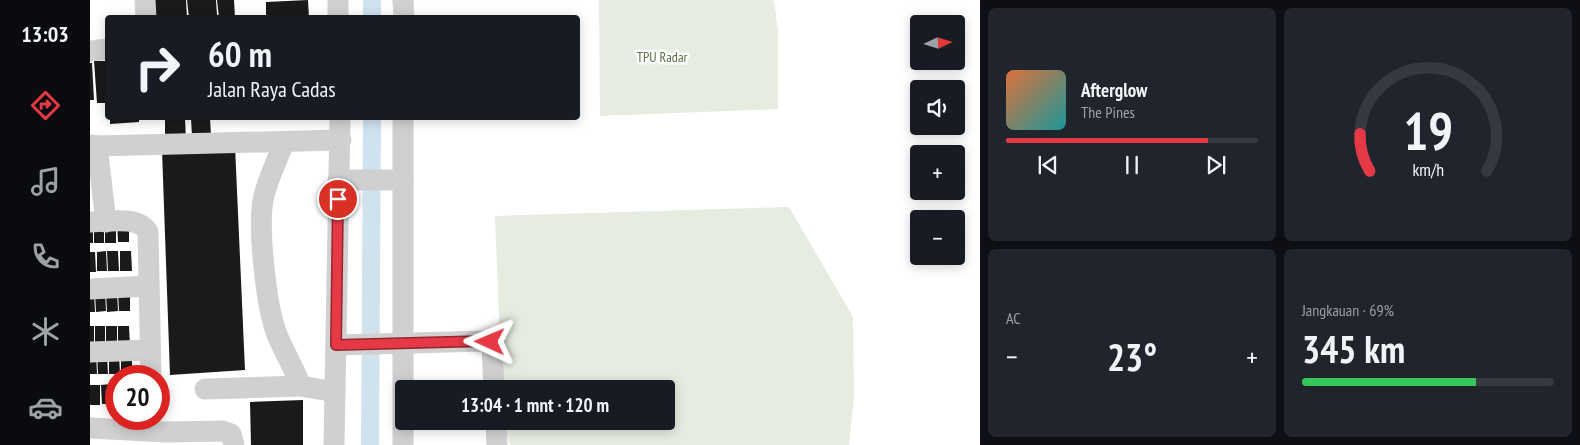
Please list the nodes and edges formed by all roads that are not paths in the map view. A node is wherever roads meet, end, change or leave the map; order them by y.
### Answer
1 (145, 0) edge
2 (338, 0) edge
3 (404, 0) edge
4 (146, 15) edge
5 (338, 15) edge
6 (404, 15) edge
7 (105, 50) edge
8 (90, 51) edge
9 (340, 120) edge
10 (404, 120) edge
11 (341, 140) junction
12 (284, 142) junction
13 (94, 146) edge
14 (344, 180) junction
15 (401, 180) junction
16 (98, 222) edge
17 (148, 286) junction
18 (90, 289) edge
19 (398, 344) junction
20 (341, 345) junction
21 (149, 350) junction
22 (90, 352) edge
23 (150, 365) edge
24 (494, 380) edge
25 (301, 386) junction
26 (205, 389) dead end
27 (335, 392) junction
28 (496, 430) edge
29 (160, 432) edge
30 (95, 434) edge
31 (234, 445) edge
32 (334, 445) edge
33 (403, 445) edge
34 (497, 445) edge

1 - 4 street
2 - 5 street
3 - 6 street
7 - 8 street
9 - 11 street
10 - 15 street
11 - 12 street
11 - 14 street
12 - 13 street
12 - 25 street
13 - 16 street
14 - 15 street
14 - 20 street
15 - 19 street
16 - 17 street
17 - 18 street
17 - 21 street
19 - 20 street
19 - 24 street
19 - 33 street
20 - 27 street
21 - 22 street
21 - 23 street
25 - 26 street
25 - 27 street
27 - 32 street
28 - 34 street
29 - 30 street
29 - 31 street

